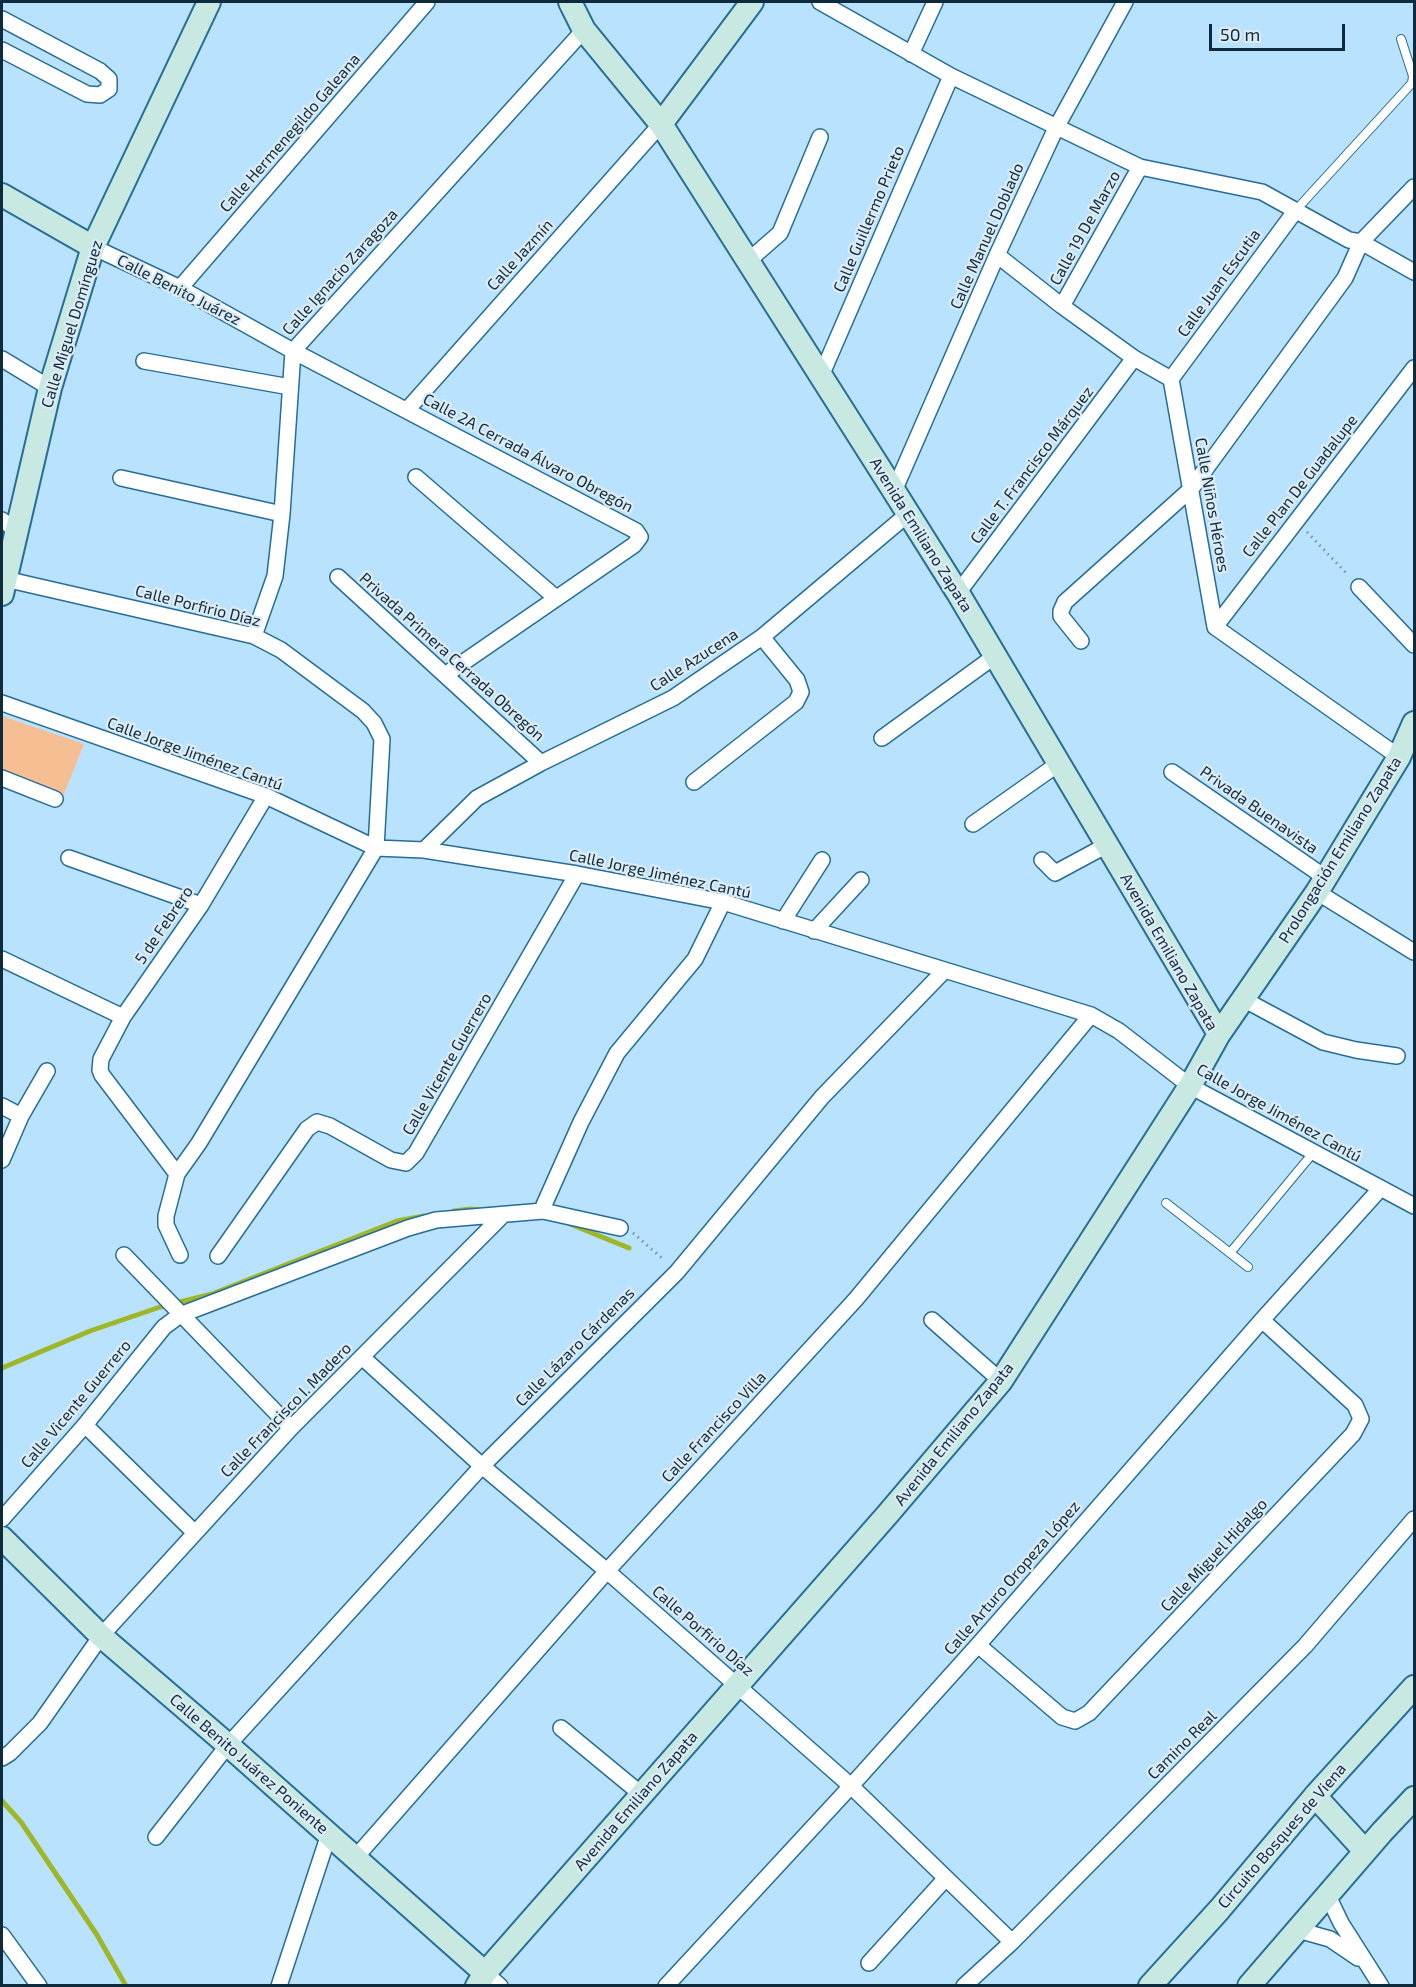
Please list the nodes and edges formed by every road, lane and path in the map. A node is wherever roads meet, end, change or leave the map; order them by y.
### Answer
1 (209, 2) edge
2 (427, 2) edge
3 (570, 2) edge
4 (752, 2) edge
5 (820, 2) edge
6 (935, 2) edge
7 (1125, 2) edge
8 (2, 20) edge
9 (584, 30) junction
10 (1401, 39) dead end
11 (2, 50) edge
12 (911, 54) junction
13 (951, 76) junction
14 (661, 124) junction
15 (1056, 128) junction
16 (819, 136) dead end
17 (1140, 167) junction
18 (1414, 187) edge
19 (2, 195) edge
20 (1296, 210) junction
21 (1361, 242) junction
22 (93, 247) junction
23 (997, 255) junction
24 (748, 261) junction
25 (1414, 272) edge
26 (180, 288) junction
27 (1062, 306) junction
28 (292, 351) junction
29 (1134, 358) junction
30 (2, 359) edge
31 (144, 361) dead end
32 (1414, 368) edge
33 (821, 376) junction
34 (1171, 379) junction
35 (290, 387) junction
36 (50, 388) junction
37 (406, 410) junction
38 (416, 477) dead end
39 (121, 478) dead end
40 (1191, 489) junction
41 (894, 491) junction
42 (282, 514) junction
43 (908, 514) junction
44 (1296, 521) junction
45 (9, 525) edge
46 (338, 577) dead end
47 (3, 587) edge
48 (1359, 587) joint
49 (958, 593) junction
50 (556, 598) junction
51 (1215, 627) junction
52 (254, 636) junction
53 (762, 637) junction
54 (1081, 641) dead end
55 (1414, 645) edge
56 (995, 656) junction
57 (444, 675) junction
58 (2, 703) edge
59 (1414, 723) edge
60 (882, 738) dead end
61 (1399, 757) junction
62 (541, 763) junction
63 (1058, 764) junction
64 (1172, 772) dead end
65 (2, 778) edge
66 (694, 782) dead end
67 (266, 796) junction
68 (55, 799) dead end
69 (973, 824) dead end
70 (1107, 845) junction
71 (376, 848) junction
72 (424, 850) junction
73 (69, 858) dead end
74 (822, 860) dead end
75 (1042, 860) dead end
76 (577, 874) junction
77 (861, 880) dead end
78 (1322, 885) junction
79 (723, 902) junction
80 (201, 904) junction
81 (783, 921) junction
82 (814, 931) junction
83 (1414, 949) edge
84 (2, 959) edge
85 (944, 971) junction
86 (1243, 999) junction
87 (1091, 1015) junction
88 (123, 1017) junction
89 (1219, 1034) junction
90 (1397, 1056) dead end
91 (47, 1071) dead end
92 (1190, 1086) junction
93 (2, 1106) edge
94 (21, 1116) junction
95 (1313, 1153) junction
96 (2, 1160) edge
97 (177, 1174) junction
98 (1380, 1189) junction
99 (1166, 1203) dead end
100 (1414, 1206) edge
101 (544, 1208) junction
102 (503, 1215) junction
103 (620, 1228) joint
104 (1230, 1253) junction
105 (124, 1255) dead end
106 (180, 1255) dead end
107 (218, 1256) dead end
108 (1248, 1267) dead end
109 (677, 1272) junction
110 (180, 1315) junction
111 (932, 1320) dead end
112 (1262, 1320) junction
113 (362, 1357) junction
114 (1001, 1381) junction
115 (85, 1425) junction
116 (291, 1428) junction
117 (482, 1466) junction
118 (2, 1519) edge
119 (1414, 1519) edge
120 (195, 1533) junction
121 (2, 1538) edge
122 (607, 1570) junction
123 (101, 1636) junction
124 (978, 1645) junction
125 (737, 1685) junction
126 (1414, 1687) edge
127 (561, 1728) dead end
128 (228, 1745) junction
129 (2, 1758) edge
130 (851, 1786) junction
131 (641, 1794) junction
132 (1315, 1796) junction
133 (1414, 1798) edge
134 (1414, 1816) edge
135 (1382, 1832) junction
136 (329, 1834) junction
137 (156, 1836) dead end
138 (1365, 1851) junction
139 (356, 1857) junction
140 (946, 1878) junction
141 (1328, 1896) junction
142 (1298, 1930) junction
143 (2, 1935) edge
144 (1012, 1942) junction
145 (7, 1952) edge
146 (869, 1963) dead end
147 (1365, 1964) junction
148 (488, 1981) edge
149 (39, 1986) edge
150 (279, 1986) edge
151 (666, 1986) edge
152 (964, 1986) edge
153 (1150, 1986) edge
154 (1249, 1986) edge
155 (1381, 1986) edge

1 - 22 street, Calle Miguel Domínguez
2 - 26 street, Calle Hermenegildo Galeana
3 - 9 street, Avenida Emiliano Zapata
4 - 14 street
5 - 12 street
6 - 12 street
7 - 15 street, Calle Manuel Doblado
8 - 11 street
9 - 14 street, Avenida Emiliano Zapata
9 - 28 street, Calle Ignacio Zaragoza
10 - 20 lane
12 - 13 street
13 - 15 street
13 - 33 street, Calle Guillermo Prieto
14 - 24 street, Avenida Emiliano Zapata
14 - 37 street, Calle Jazmín
15 - 17 street
15 - 23 street, Calle Manuel Doblado
16 - 24 street
17 - 20 street
17 - 27 street, Calle 19 De Marzo
18 - 21 street
19 - 22 street, Calle Benito Juárez
20 - 21 street
20 - 34 street, Calle Juan Escutia
21 - 25 street
21 - 40 street
22 - 26 street, Calle Benito Juárez
22 - 36 street, Calle Miguel Domínguez
23 - 27 street
23 - 41 street, Calle Manuel Doblado
24 - 33 street, Avenida Emiliano Zapata
26 - 28 street, Calle Benito Juárez
27 - 29 street
28 - 35 street, Calle Ignacio Zaragoza
28 - 37 street, Calle Benito Juárez
29 - 34 street
29 - 49 street, Calle T. Francisco Márquez
30 - 36 street
31 - 35 street
32 - 44 street, Calle Plan De Guadalupe
33 - 41 street, Avenida Emiliano Zapata
34 - 40 street, Calle Niños Héroes
35 - 42 street, Calle Ignacio Zaragoza
36 - 45 street, Calle Miguel Domínguez
37 - 50 street, Calle 2A Cerrada Álvaro Obregón
38 - 50 street
39 - 42 street
40 - 51 street, Calle Niños Héroes
40 - 54 street
41 - 43 street, Avenida Emiliano Zapata
42 - 52 street, Calle Ignacio Zaragoza
43 - 49 street, Avenida Emiliano Zapata
43 - 53 street, Calle Azucena
44 - 48 path
44 - 51 street, Calle Plan De Guadalupe
45 - 47 street, Calle Miguel Domínguez
46 - 57 street, Privada Primera Cerrada Obregón
47 - 52 street, Calle Porfirio Díaz
48 - 55 street
49 - 56 street, Avenida Emiliano Zapata
50 - 57 street, Calle 2A Cerrada Álvaro Obregón
51 - 61 street
52 - 71 street, Calle Porfirio Díaz
53 - 62 street, Calle Azucena
53 - 66 street
56 - 60 street
56 - 63 street, Avenida Emiliano Zapata
57 - 62 street, Privada Primera Cerrada Obregón
58 - 67 street, Calle Jorge Jiménez Cantú
59 - 61 street, Prolongación Emiliano Zapata
61 - 78 street, Prolongación Emiliano Zapata
62 - 72 street, Calle Azucena
63 - 69 street
63 - 70 street, Avenida Emiliano Zapata
64 - 78 street, Privada Buenavista
65 - 68 street
67 - 71 street, Calle Jorge Jiménez Cantú
67 - 80 street, 5 de Febrero
70 - 75 street
70 - 89 street, Avenida Emiliano Zapata
71 - 72 street, Calle Jorge Jiménez Cantú
71 - 97 street
72 - 76 street, Calle Jorge Jiménez Cantú
73 - 80 street
74 - 81 street
76 - 79 street, Calle Jorge Jiménez Cantú
76 - 107 street, Calle Vicente Guerrero
77 - 82 street
78 - 83 street, Privada Buenavista
78 - 86 street, Prolongación Emiliano Zapata
79 - 81 street, Calle Jorge Jiménez Cantú
79 - 101 street
80 - 88 street, 5 de Febrero
81 - 82 street, Calle Jorge Jiménez Cantú
82 - 85 street, Calle Jorge Jiménez Cantú
84 - 88 street
85 - 87 street, Calle Jorge Jiménez Cantú
85 - 109 street, Calle Lázaro Cárdenas
86 - 89 street, Prolongación Emiliano Zapata
86 - 90 street
87 - 92 street, Calle Jorge Jiménez Cantú
87 - 122 street, Calle Francisco Villa
88 - 97 street, 5 de Febrero
89 - 92 street, Avenida Emiliano Zapata
91 - 94 street
92 - 95 street, Calle Jorge Jiménez Cantú
92 - 114 street, Avenida Emiliano Zapata
93 - 94 street
94 - 96 street
95 - 98 street, Calle Jorge Jiménez Cantú
95 - 104 lane
97 - 106 street
98 - 100 street, Calle Jorge Jiménez Cantú
98 - 112 street, Calle Arturo Oropeza López
99 - 104 lane
101 - 102 street
101 - 103 street
102 - 110 street
102 - 113 street, Calle Francisco I. Madero
103 - 109 path
104 - 108 lane
105 - 110 street
109 - 117 street, Calle Lázaro Cárdenas
110 - 115 street, Calle Vicente Guerrero
110 - 116 street
111 - 114 street
112 - 124 street, Calle Arturo Oropeza López
112 - 124 street, Calle Miguel Hidalgo
113 - 116 street, Calle Francisco I. Madero
113 - 117 street, Calle Porfirio Díaz
114 - 125 street, Avenida Emiliano Zapata
115 - 118 street, Calle Vicente Guerrero
115 - 120 street
116 - 120 street, Calle Francisco I. Madero
117 - 122 street, Calle Porfirio Díaz
117 - 128 street, Calle Lázaro Cárdenas
119 - 144 street, Camino Real
120 - 123 street, Calle Francisco I. Madero
121 - 123 street, Calle Benito Juárez Poniente
122 - 125 street, Calle Porfirio Díaz
122 - 139 street, Calle Francisco Villa
123 - 128 street, Calle Benito Juárez Poniente
123 - 129 street, Calle Francisco I. Madero
124 - 130 street, Calle Arturo Oropeza López
125 - 130 street, Calle Porfirio Díaz
125 - 131 street, Avenida Emiliano Zapata
126 - 132 street, Circuito Bosques de Viena
127 - 131 street
128 - 136 street, Calle Benito Juárez Poniente
128 - 137 street, Calle Lázaro Cárdenas
130 - 140 street, Calle Porfirio Díaz
130 - 151 street, Calle Arturo Oropeza López
131 - 148 street, Avenida Emiliano Zapata
132 - 138 street
132 - 153 street, Circuito Bosques de Viena
133 - 135 street
134 - 135 street
135 - 138 street
136 - 139 street, Calle Benito Juárez Poniente
136 - 150 street
138 - 141 street
139 - 148 street, Calle Benito Juárez Poniente
140 - 144 street, Calle Porfirio Díaz
140 - 146 street
141 - 142 street
141 - 147 street
142 - 147 street
142 - 154 street
143 - 145 street
144 - 152 street, Camino Real
145 - 149 street
147 - 155 street

